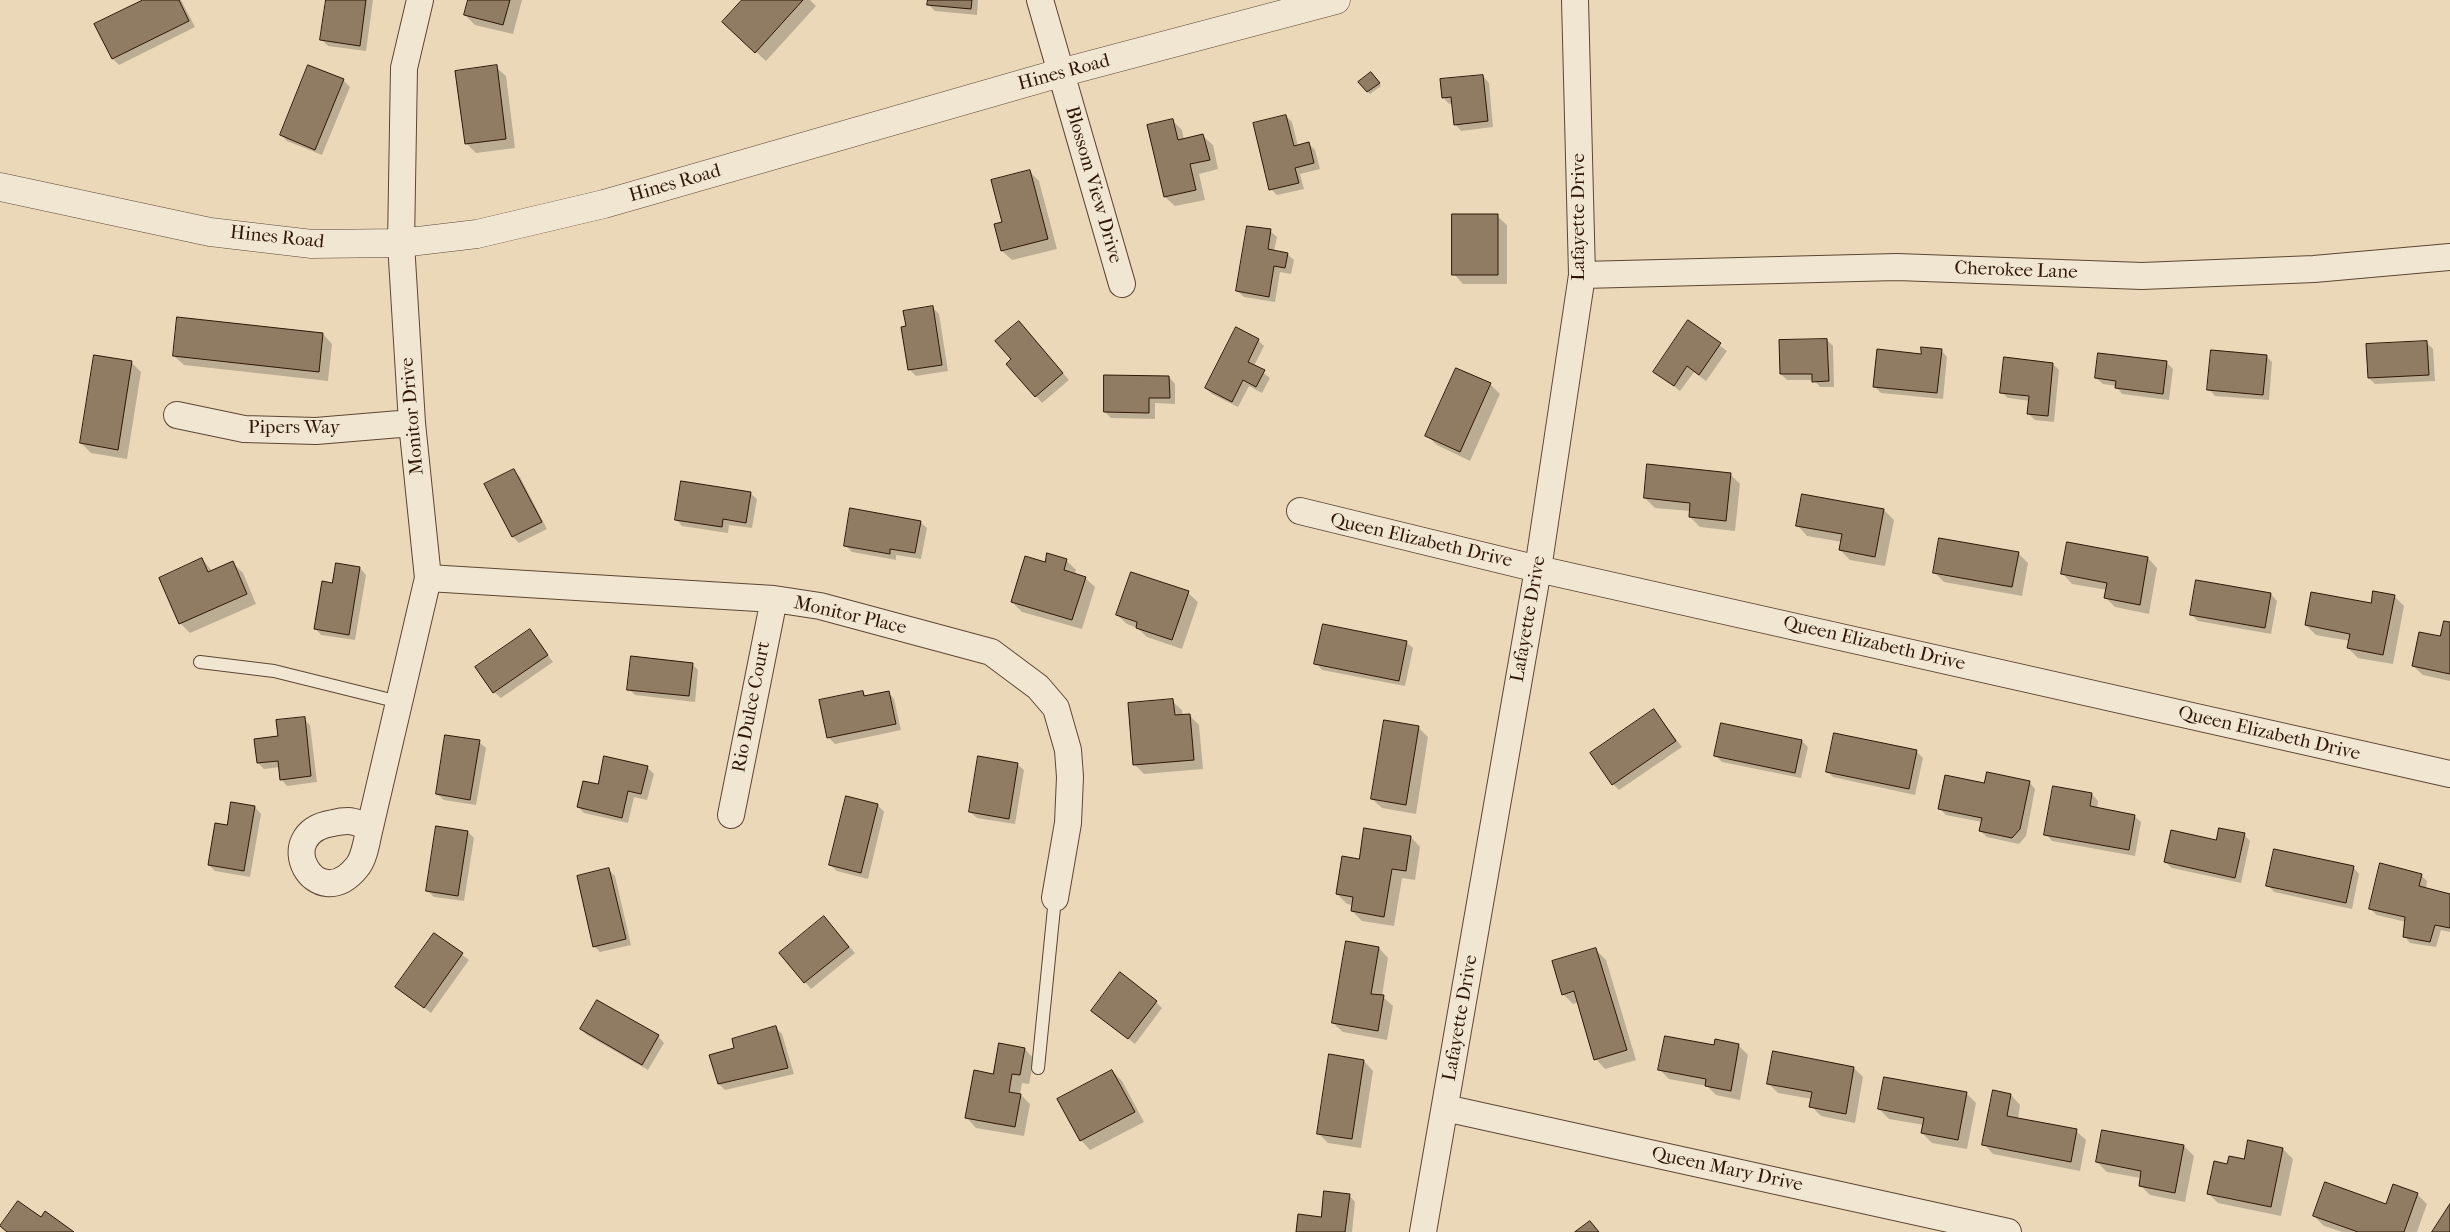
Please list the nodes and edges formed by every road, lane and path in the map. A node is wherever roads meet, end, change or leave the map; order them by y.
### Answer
1 (420, 0) edge
2 (1040, 0) edge
3 (1336, 0) edge
4 (1575, 0) edge
5 (1060, 73) junction
6 (0, 187) edge
7 (401, 243) junction
8 (2450, 257) edge
9 (1582, 275) junction
10 (1122, 284) dead end
11 (178, 415) dead end
12 (412, 423) junction
13 (1300, 511) dead end
14 (1538, 569) junction
15 (428, 578) junction
16 (774, 599) junction
17 (200, 662) dead end
18 (399, 702) junction
19 (2450, 774) edge
20 (731, 815) dead end
21 (370, 827) dead end
22 (1055, 898) joint
23 (1038, 1068) dead end
24 (1445, 1108) junction
25 (1423, 1232) edge
26 (2008, 1232) edge

1 - 7 street, Monitor Drive
2 - 5 street, Blossom View Drive
3 - 5 street, Hines Road
4 - 9 street, Lafayette Drive
5 - 7 street, Hines Road
5 - 10 street, Blossom View Drive
6 - 7 street, Hines Road
7 - 12 street, Monitor Drive
8 - 9 street, Cherokee Lane
9 - 14 street, Lafayette Drive
11 - 12 street, Pipers Way
12 - 15 street, Monitor Drive
13 - 14 street, Queen Elizabeth Drive
14 - 19 street, Queen Elizabeth Drive
14 - 24 street, Lafayette Drive
15 - 16 street, Monitor Place
15 - 18 street, Monitor Drive
16 - 20 street, Rio Dulce Court
16 - 22 street, Monitor Place
17 - 18 lane
18 - 21 street, Monitor Drive
22 - 23 lane
24 - 25 street, Lafayette Drive
24 - 26 street, Queen Mary Drive

